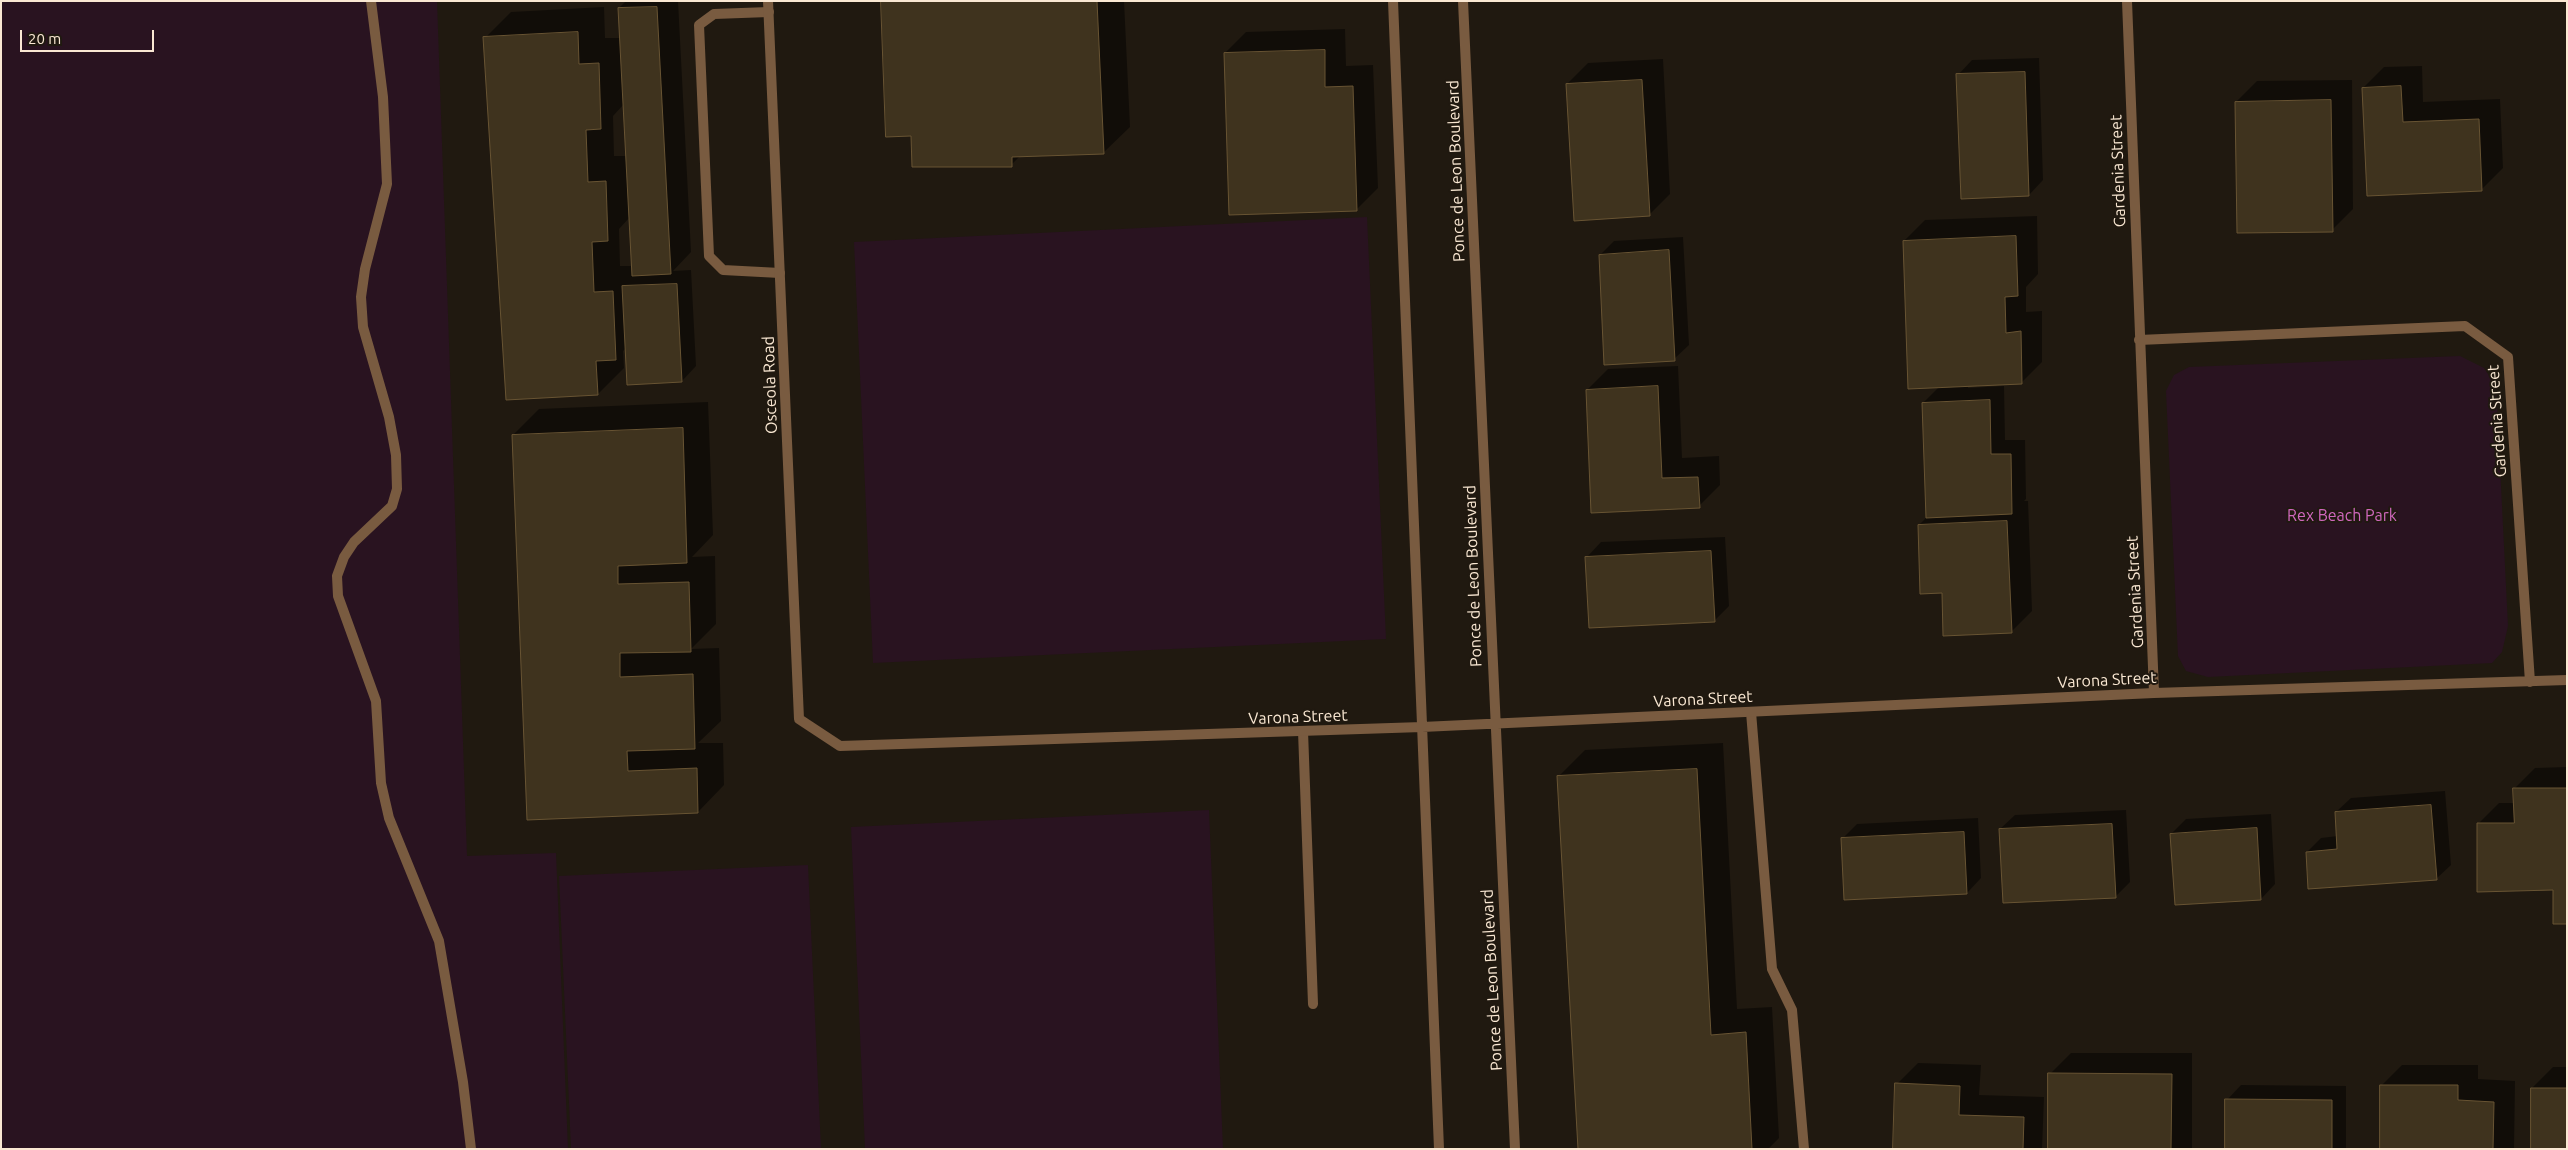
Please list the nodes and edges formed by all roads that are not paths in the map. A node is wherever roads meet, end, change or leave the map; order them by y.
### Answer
1 (371, 1) edge
2 (1393, 1) edge
3 (1463, 1) edge
4 (2127, 1) edge
5 (768, 7) edge
6 (780, 273) junction
7 (2139, 340) junction
8 (2567, 680) edge
9 (2530, 682) junction
10 (2154, 693) junction
11 (1752, 712) junction
12 (1494, 724) junction
13 (1422, 727) junction
14 (1303, 732) junction
15 (840, 746) joint
16 (1313, 1004) dead end
17 (471, 1149) edge
18 (1439, 1149) edge
19 (1516, 1149) edge
20 (1804, 1149) edge

1 - 17 street
2 - 13 street
3 - 12 street, Ponce de Leon Boulevard
4 - 7 street, Gardenia Street
5 - 6 street, Osceola Road
5 - 6 street
6 - 15 street, Osceola Road
7 - 9 street, Gardenia Street
7 - 10 street, Gardenia Street
8 - 9 street, Varona Street
9 - 10 street, Varona Street
10 - 11 street, Varona Street
11 - 12 street, Varona Street
11 - 20 street
12 - 13 street, Varona Street
12 - 19 street, Ponce de Leon Boulevard
13 - 14 street, Varona Street
13 - 18 street
14 - 15 street, Varona Street
14 - 16 street

